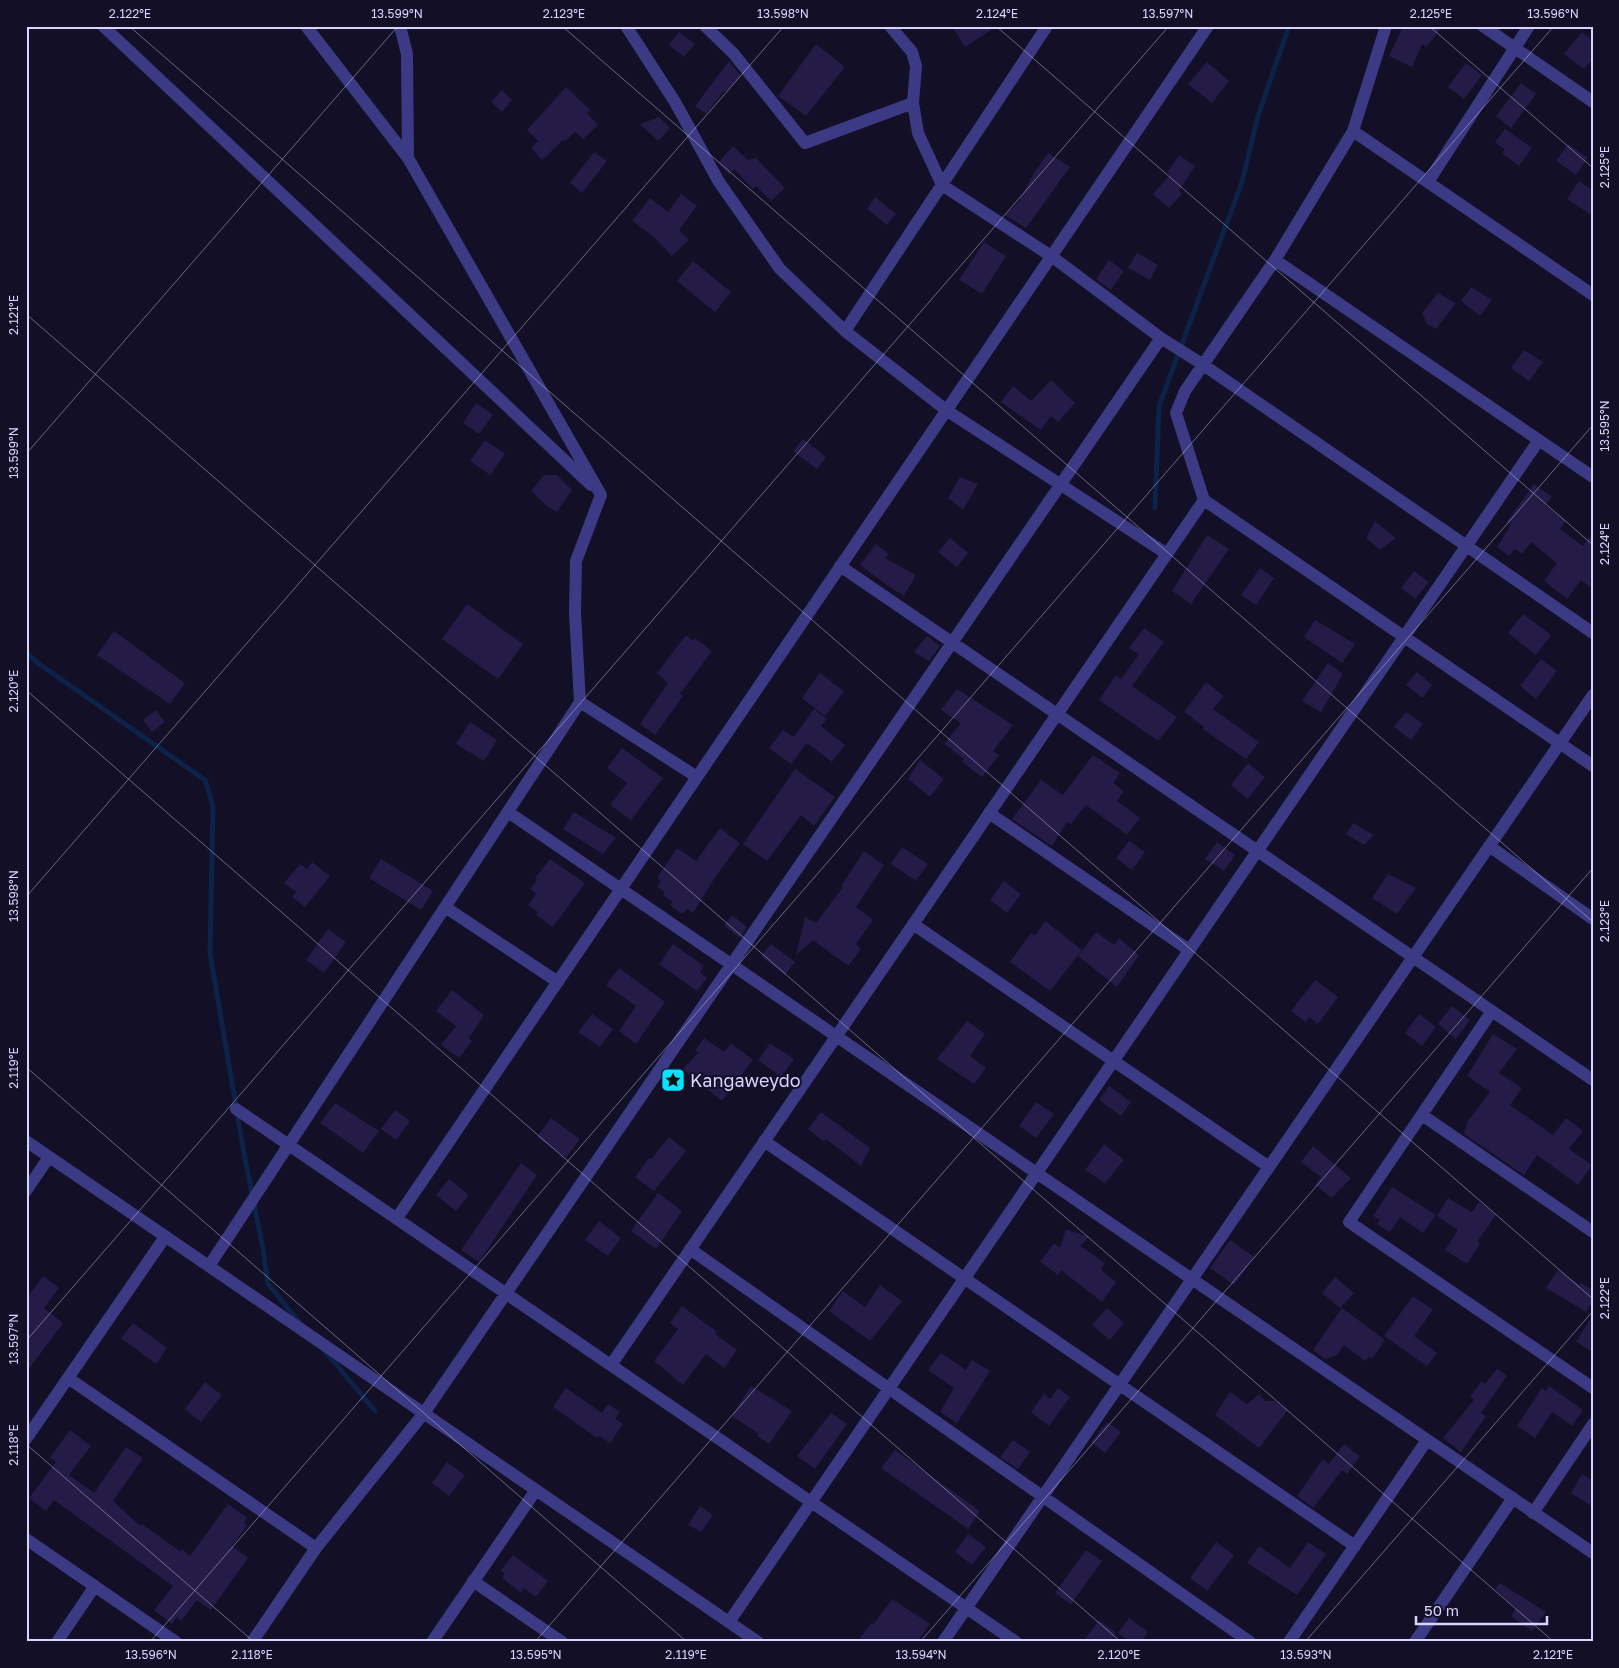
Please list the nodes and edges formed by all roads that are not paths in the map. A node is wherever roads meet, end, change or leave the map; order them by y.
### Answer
1 (104, 26) edge
2 (306, 26) edge
3 (400, 26) edge
4 (626, 26) edge
5 (705, 26) edge
6 (890, 26) edge
7 (1046, 26) edge
8 (1208, 26) edge
9 (1386, 26) edge
10 (1483, 26) edge
11 (1529, 26) edge
12 (1515, 48) junction
13 (1593, 102) edge
14 (913, 103) junction
15 (1353, 131) junction
16 (408, 158) junction
17 (1428, 182) junction
18 (942, 185) junction
19 (1051, 256) junction
20 (1274, 260) junction
21 (1593, 294) edge
22 (846, 331) junction
23 (1161, 338) junction
24 (1202, 364) junction
25 (946, 410) junction
26 (1539, 440) junction
27 (1593, 477) edge
28 (1060, 484) junction
29 (601, 495) junction
30 (1204, 500) junction
31 (1467, 546) junction
32 (1167, 554) junction
33 (840, 566) junction
34 (1593, 632) edge
35 (1404, 637) junction
36 (951, 642) junction
37 (1593, 695) edge
38 (580, 702) junction
39 (1056, 714) junction
40 (1560, 743) junction
41 (1593, 766) edge
42 (696, 777) junction
43 (508, 812) junction
44 (989, 813) junction
45 (1489, 846) junction
46 (1256, 850) junction
47 (621, 889) junction
48 (445, 907) junction
49 (1593, 919) edge
50 (913, 924) junction
51 (1189, 950) junction
52 (1412, 957) junction
53 (731, 964) junction
54 (558, 982) junction
55 (1492, 1011) junction
56 (836, 1036) junction
57 (1114, 1061) junction
58 (1593, 1080) edge
59 (236, 1109) dead end
60 (1422, 1115) junction
61 (26, 1141) edge
62 (764, 1141) junction
63 (288, 1144) junction
64 (49, 1157) junction
65 (1269, 1167) junction
66 (1036, 1173) junction
67 (26, 1191) edge
68 (397, 1218) junction
69 (1593, 1232) edge
70 (165, 1236) junction
71 (690, 1249) junction
72 (209, 1266) junction
73 (964, 1278) junction
74 (1192, 1279) junction
75 (506, 1293) junction
76 (611, 1365) junction
77 (68, 1378) junction
78 (1120, 1385) junction
79 (889, 1388) junction
80 (1593, 1388) edge
81 (424, 1413) junction
82 (1593, 1424) edge
83 (26, 1439) edge
84 (1428, 1440) junction
85 (536, 1490) junction
86 (1043, 1496) junction
87 (1513, 1498) junction
88 (811, 1502) junction
89 (1533, 1512) junction
90 (26, 1540) edge
91 (1355, 1546) junction
92 (316, 1548) junction
93 (1593, 1553) edge
94 (473, 1581) junction
95 (95, 1586) junction
96 (966, 1608) junction
97 (729, 1622) junction
98 (56, 1642) edge
99 (176, 1642) edge
100 (252, 1642) edge
101 (432, 1642) edge
102 (562, 1642) edge
103 (758, 1642) edge
104 (943, 1642) edge
105 (1016, 1642) edge
106 (1250, 1642) edge
107 (1289, 1642) edge
108 (1415, 1642) edge

1 - 29 street
2 - 16 street
3 - 16 street
4 - 22 street
5 - 14 street
6 - 14 street
7 - 18 street
8 - 19 street
9 - 15 street
10 - 12 street
11 - 12 street
12 - 13 street
12 - 17 street
14 - 18 street
15 - 17 street
15 - 20 street
16 - 29 street
17 - 21 street
18 - 19 street
18 - 22 street
19 - 23 street
19 - 25 street
20 - 24 street
20 - 26 street
22 - 25 street
23 - 24 street
23 - 28 street
24 - 30 street
24 - 31 street
25 - 28 street
25 - 33 street
26 - 27 street
26 - 31 street
28 - 32 street
28 - 36 street
29 - 38 street
30 - 32 street
30 - 35 street
31 - 34 street
31 - 35 street
32 - 39 street
33 - 36 street
33 - 42 street
35 - 40 street
35 - 46 street
36 - 39 street
36 - 53 street
37 - 40 street
38 - 42 street
38 - 43 street
39 - 44 street
39 - 46 street
40 - 41 street
40 - 45 street
42 - 47 street
43 - 47 street
43 - 48 street
44 - 50 street
44 - 51 street
45 - 49 street
45 - 52 street
46 - 51 street
46 - 52 street
47 - 53 street
47 - 54 street
48 - 54 street
48 - 63 street
50 - 56 street
50 - 57 street
51 - 57 street
52 - 55 street
52 - 65 street
53 - 56 street
53 - 75 street
54 - 68 street
55 - 58 street
55 - 60 street
56 - 62 street
56 - 66 street
57 - 65 street
57 - 66 street
59 - 63 street
60 - 69 street
60 - 80 street
61 - 64 street
62 - 71 street
62 - 73 street
63 - 68 street
63 - 72 street
64 - 67 street
64 - 70 street
65 - 74 street
66 - 73 street
66 - 74 street
68 - 75 street
70 - 72 street
70 - 77 street
71 - 76 street
71 - 79 street
72 - 81 street
73 - 78 street
73 - 79 street
74 - 78 street
74 - 84 street
75 - 76 street
75 - 81 street
76 - 88 street
77 - 83 street
77 - 92 street
78 - 86 street
78 - 91 street
79 - 86 street
79 - 88 street
81 - 85 street
81 - 92 street
82 - 89 street
84 - 87 street
84 - 91 street
85 - 94 street
85 - 97 street
86 - 96 street
86 - 106 street
87 - 89 street
87 - 108 street
88 - 96 street
88 - 97 street
89 - 93 street
90 - 95 street
91 - 107 street
92 - 100 street
94 - 101 street
94 - 102 street
95 - 98 street
95 - 99 street
96 - 104 street
96 - 105 street
97 - 103 street

